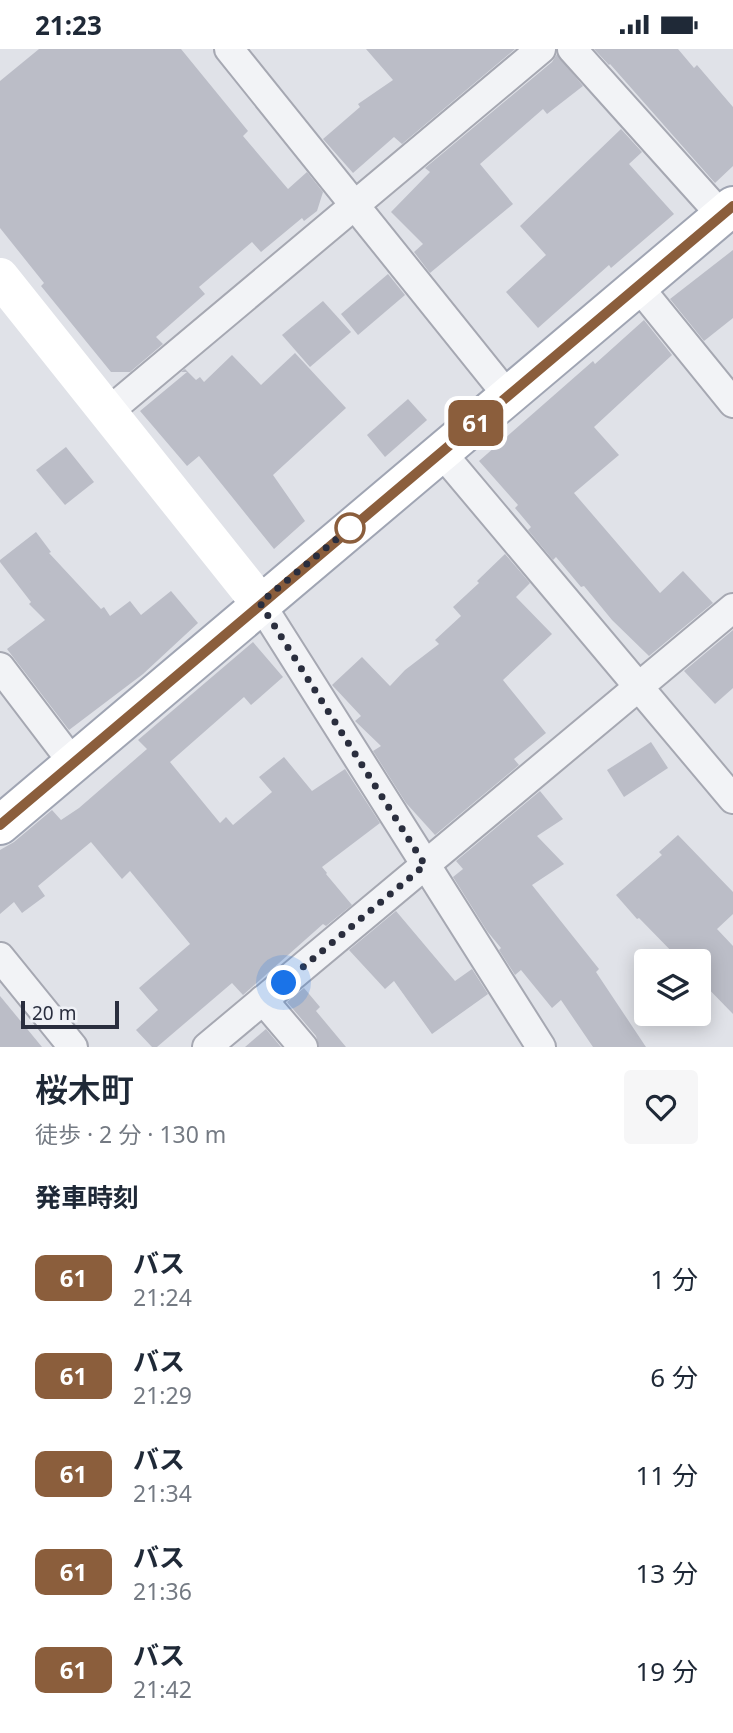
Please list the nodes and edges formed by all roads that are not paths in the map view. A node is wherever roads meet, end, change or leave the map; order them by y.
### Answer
1 (229, 49) edge
2 (541, 49) edge
3 (572, 49) edge
4 (354, 206) junction
5 (727, 211) edge
6 (0, 277) edge
7 (638, 286) junction
8 (508, 396) junction
9 (733, 403) edge
10 (108, 412) junction
11 (441, 451) junction
12 (260, 603) junction
13 (733, 608) edge
14 (0, 667) edge
15 (639, 686) junction
16 (73, 763) junction
17 (733, 799) edge
18 (0, 825) edge
19 (425, 865) junction
20 (0, 957) edge
21 (263, 1000) junction
22 (73, 1047) edge
23 (207, 1047) edge
24 (303, 1047) edge
25 (541, 1047) edge

1 - 4 street
2 - 4 street
3 - 5 street
4 - 8 street
4 - 10 street
5 - 7 main road
6 - 10 main road
7 - 8 main road
7 - 9 street
8 - 11 main road
10 - 12 main road
11 - 12 main road
11 - 15 street
12 - 16 main road
12 - 19 street
13 - 15 street
14 - 16 street
15 - 17 street
15 - 19 street
16 - 18 main road
19 - 21 street
19 - 25 street
20 - 22 street
21 - 23 street
21 - 24 street

